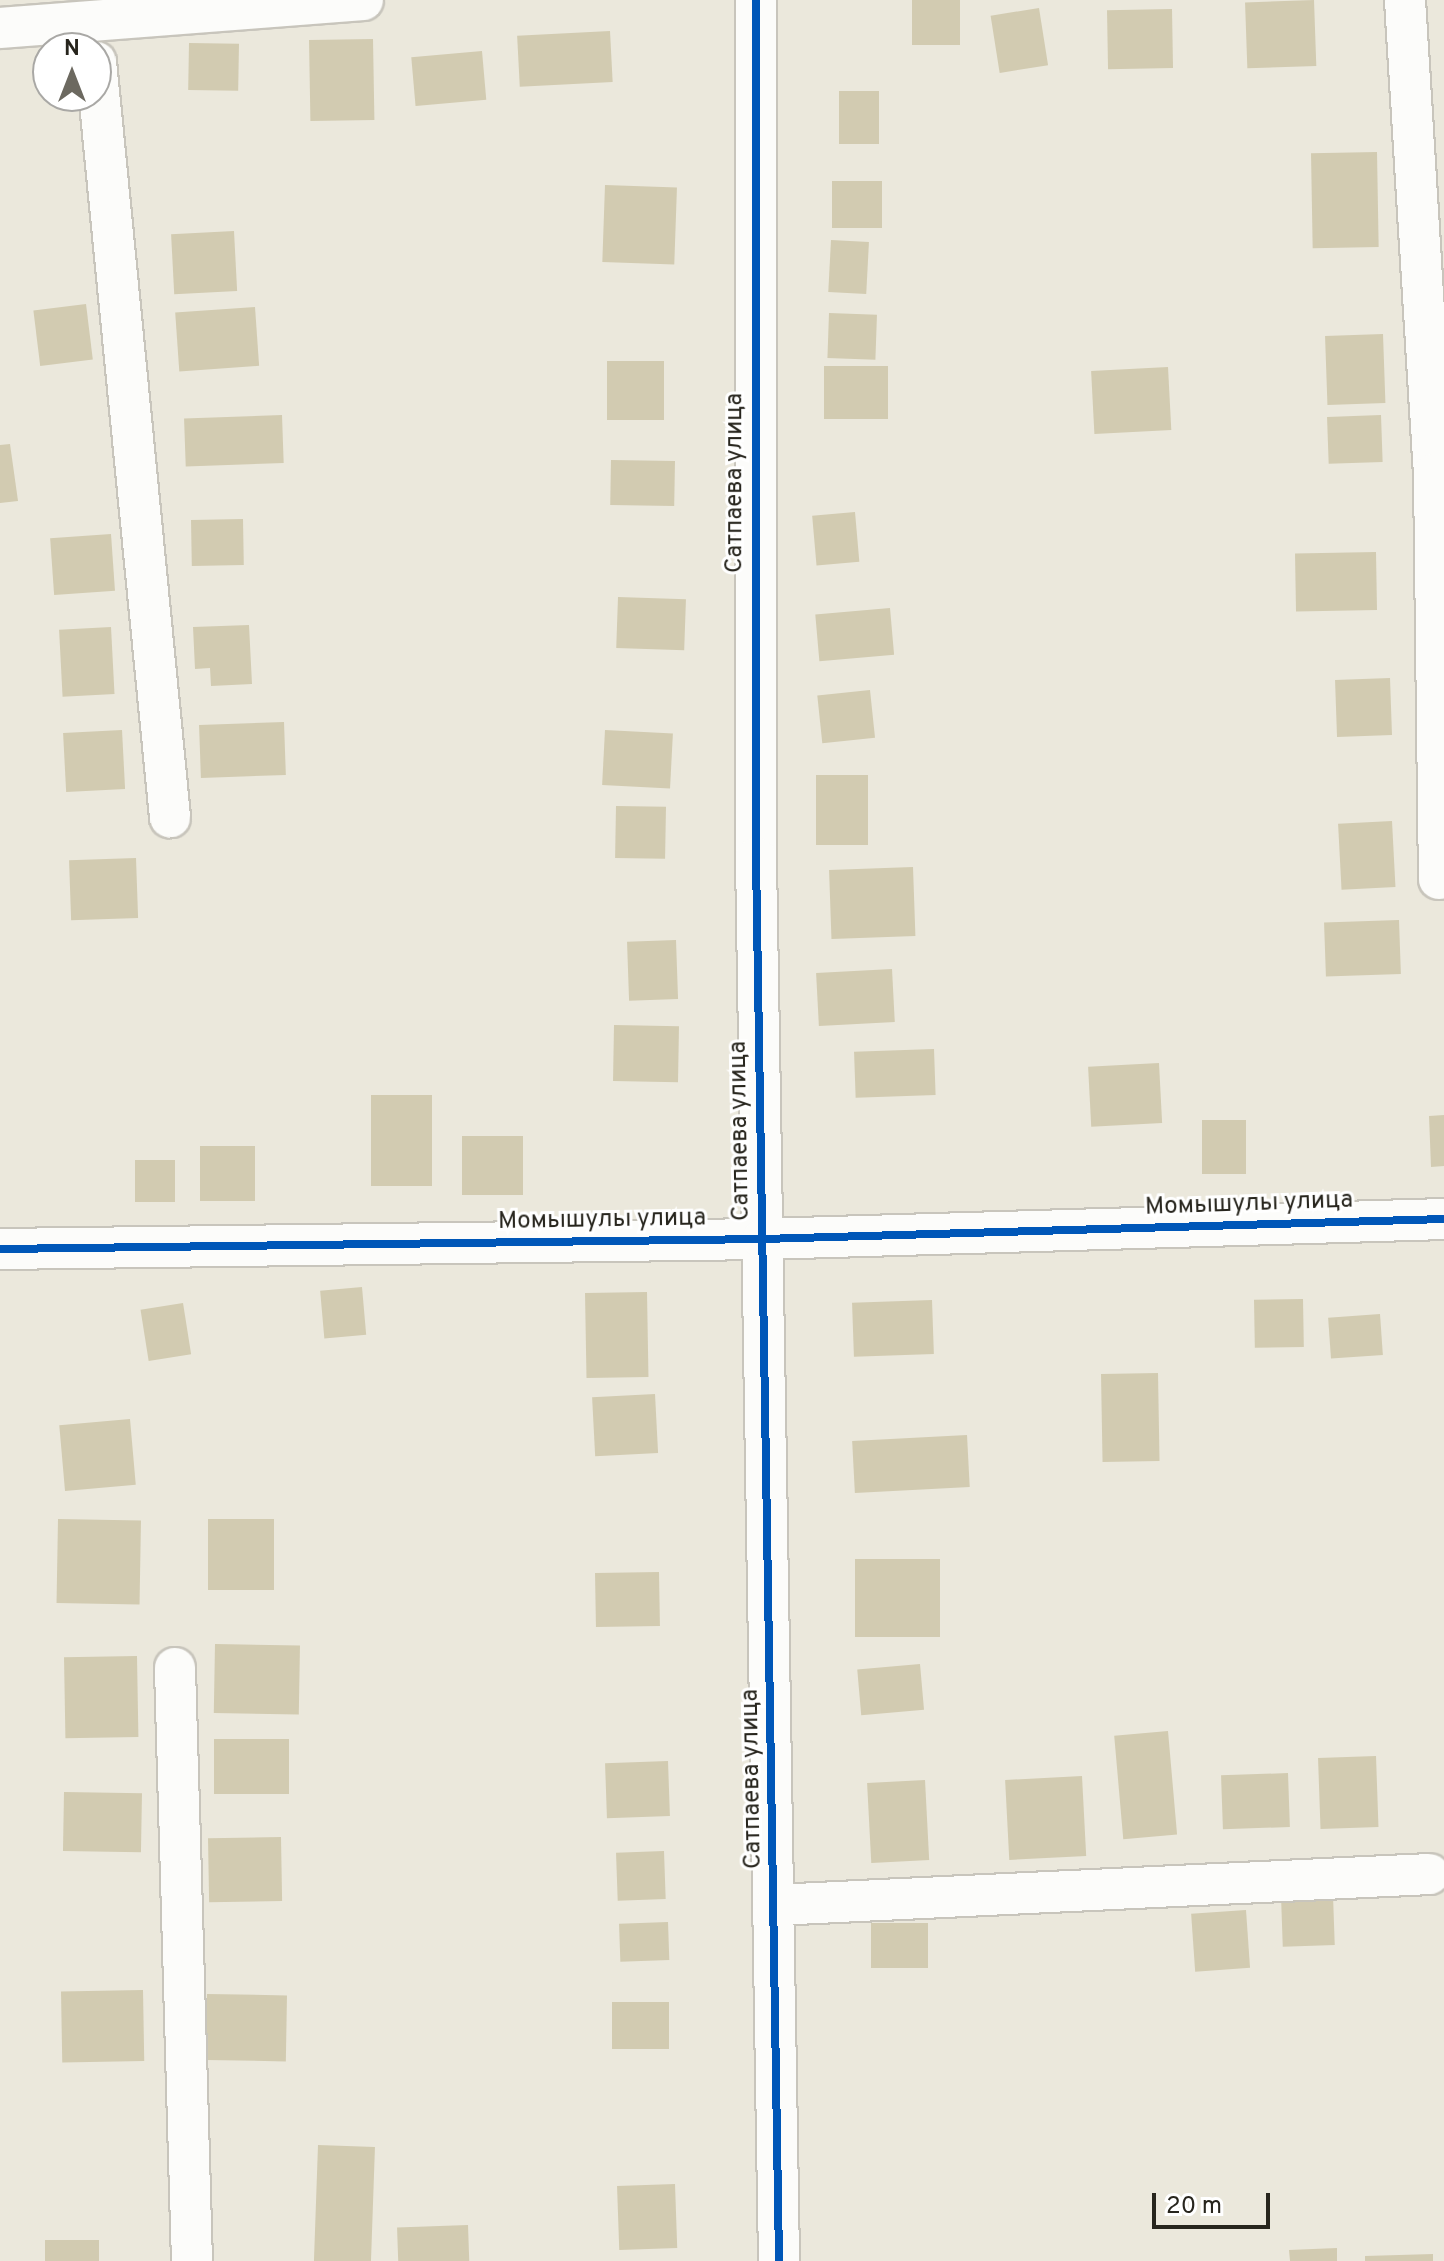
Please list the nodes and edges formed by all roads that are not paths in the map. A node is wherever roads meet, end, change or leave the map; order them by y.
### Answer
1 (363, 0) edge
2 (756, 0) edge
3 (1405, 0) edge
4 (0, 28) edge
5 (62, 32) edge
6 (109, 32) edge
7 (101, 112) edge
8 (170, 817) dead end
9 (1439, 879) dead end
10 (1444, 1219) edge
11 (763, 1239) junction
12 (0, 1249) edge
13 (175, 1668) dead end
14 (1429, 1874) dead end
15 (775, 1905) junction
16 (192, 2261) edge
17 (779, 2261) edge

1 - 6 street
2 - 11 street, Сатпаева улица
3 - 9 street
4 - 5 street
7 - 8 street
10 - 11 street, Момышулы улица
11 - 12 street, Момышулы улица
11 - 15 street, Сатпаева улица
13 - 16 street
14 - 15 street
15 - 17 street, Сатпаева улица

